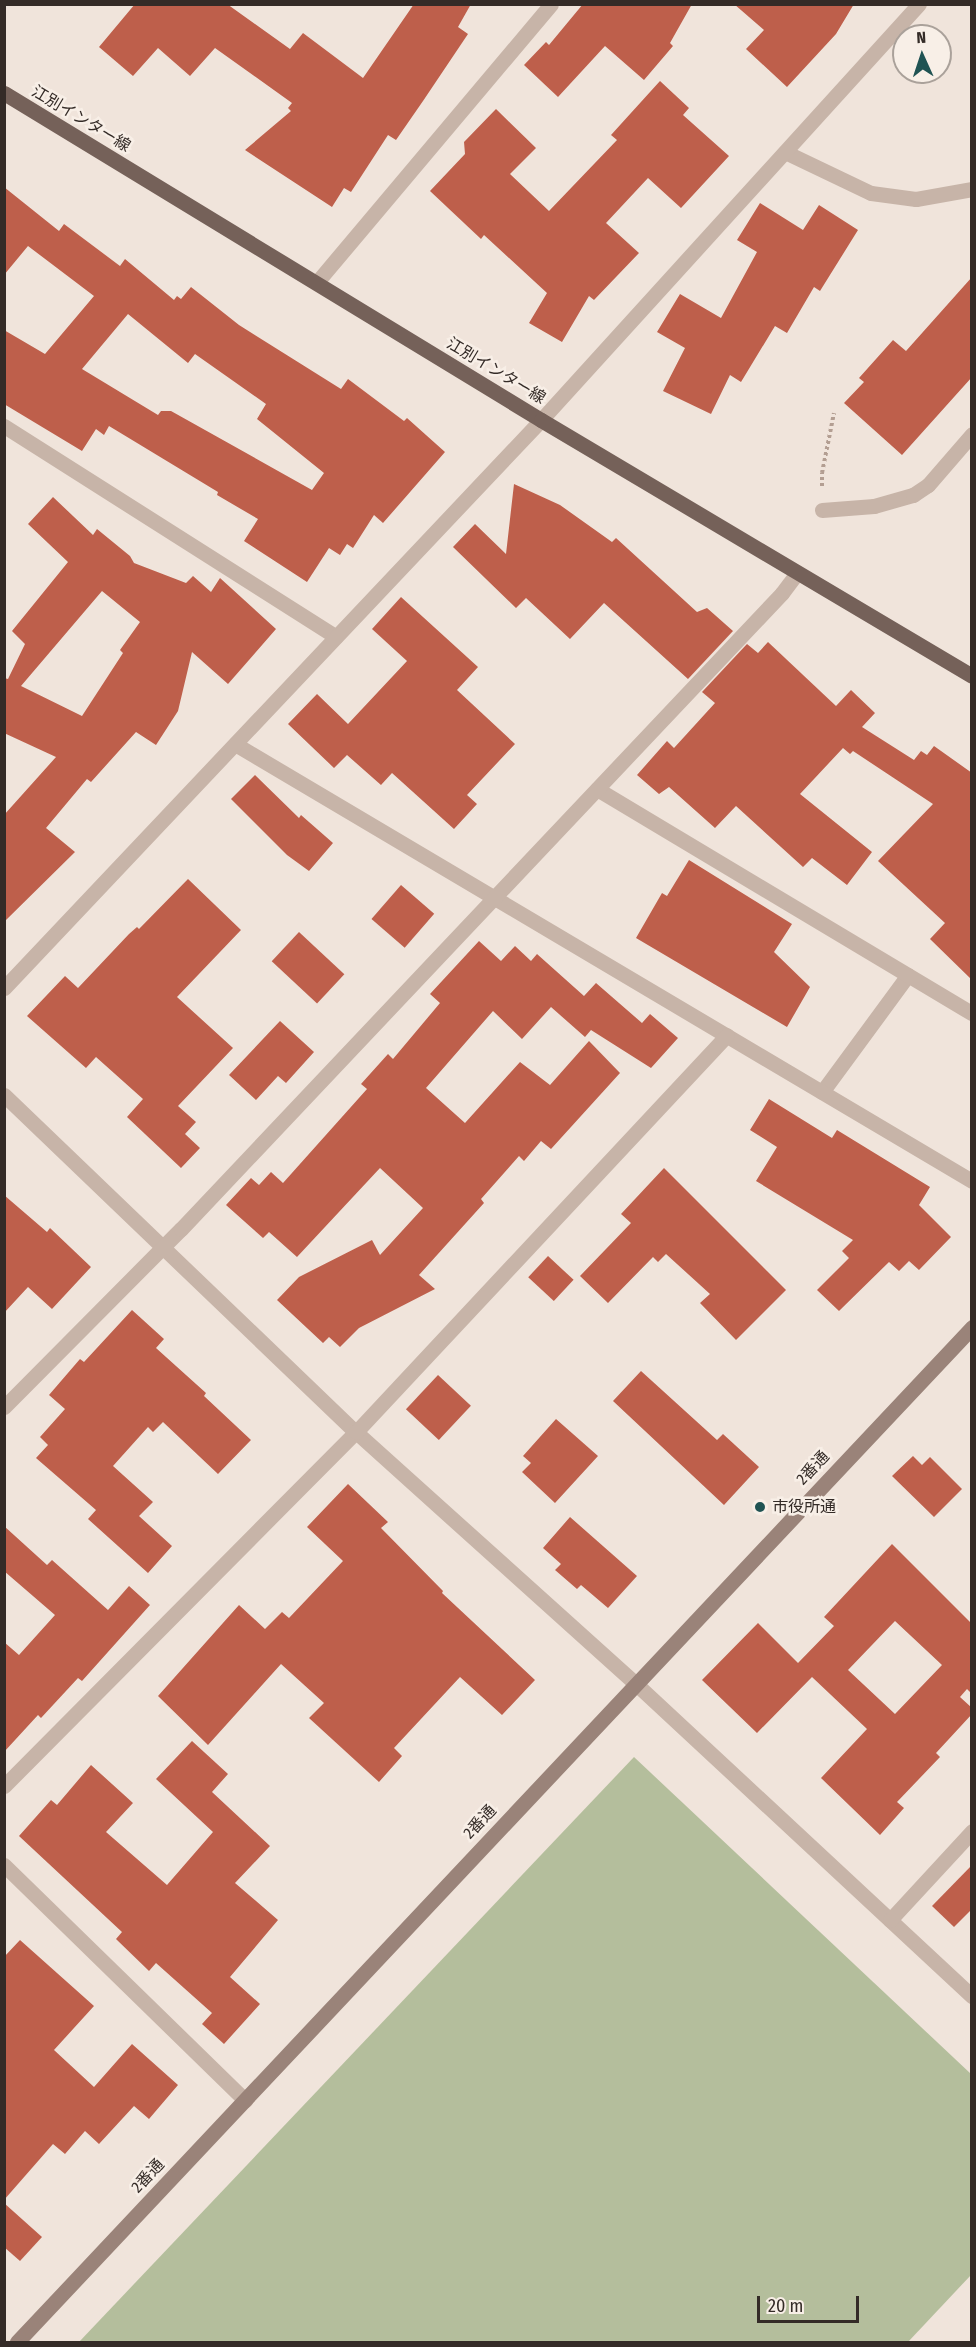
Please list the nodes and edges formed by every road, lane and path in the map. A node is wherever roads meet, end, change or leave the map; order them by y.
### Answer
1 (551, 4) edge
2 (920, 4) edge
3 (4, 93) edge
4 (785, 152) junction
5 (972, 189) edge
6 (316, 282) junction
7 (834, 413) dead end
8 (541, 420) junction
9 (4, 426) edge
10 (972, 434) edge
11 (822, 510) joint
12 (797, 573) junction
13 (336, 637) junction
14 (972, 676) edge
15 (235, 744) junction
16 (597, 789) junction
17 (495, 897) junction
18 (908, 975) junction
19 (4, 988) edge
20 (972, 1012) edge
21 (728, 1035) junction
22 (822, 1092) junction
23 (4, 1095) edge
24 (972, 1181) edge
25 (164, 1247) junction
26 (972, 1327) edge
27 (4, 1407) edge
28 (357, 1432) junction
29 (635, 1683) junction
30 (4, 1786) edge
31 (972, 1831) edge
32 (4, 1864) edge
33 (890, 1920) junction
34 (972, 1996) edge
35 (245, 2100) junction
36 (17, 2343) edge

1 - 6 street
2 - 4 street
3 - 6 main road, 江別インター線
4 - 5 street
4 - 8 street
6 - 8 main road, 江別インター線
7 - 11 path
8 - 12 main road, 江別インター線
8 - 13 street
9 - 13 street
10 - 11 street
12 - 14 main road, 江別インター線
12 - 16 street
13 - 15 street
15 - 17 street
15 - 19 street
16 - 17 street
16 - 18 street
17 - 21 street
17 - 25 street
18 - 20 street
18 - 22 street
21 - 22 street
21 - 28 street
22 - 24 street
23 - 25 street
25 - 27 street
25 - 28 street
26 - 29 street, 2番通
28 - 29 street
28 - 30 street
29 - 33 street
29 - 35 street, 2番通
31 - 33 street
32 - 35 street
33 - 34 street
35 - 36 street, 2番通

